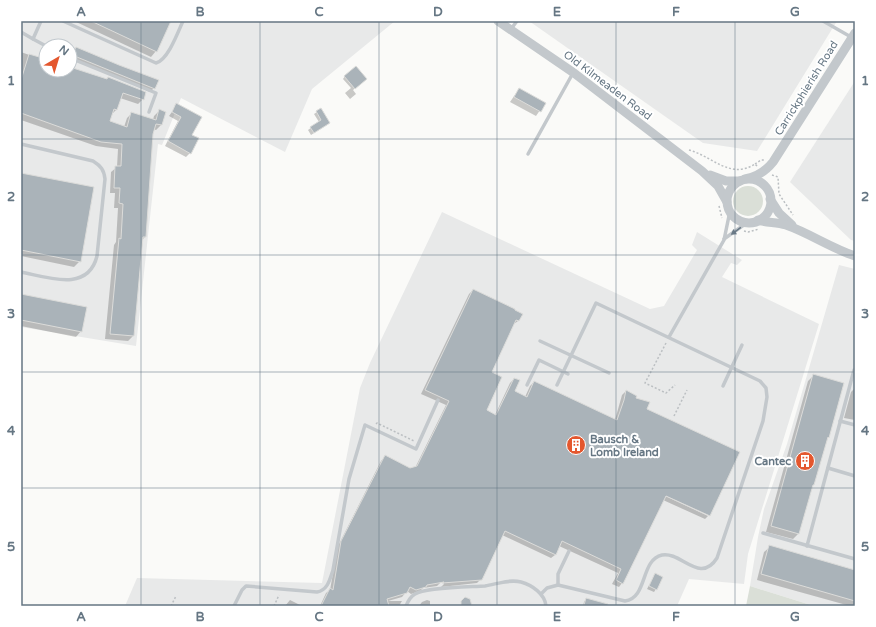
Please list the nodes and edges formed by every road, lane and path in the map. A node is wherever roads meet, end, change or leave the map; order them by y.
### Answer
1 (41, 21) edge
2 (62, 21) edge
3 (183, 21) edge
4 (517, 21) edge
5 (823, 21) edge
6 (500, 22) edge
7 (511, 29) junction
8 (21, 32) edge
9 (854, 35) edge
10 (32, 39) junction
11 (38, 42) edge
12 (78, 61) edge
13 (574, 73) junction
14 (149, 112) dead end
15 (21, 144) edge
16 (528, 154) dead end
17 (776, 157) junction
18 (761, 160) dead end
19 (755, 164) dead end
20 (702, 170) junction
21 (742, 180) junction
22 (769, 195) junction
23 (727, 202) junction
24 (730, 211) junction
25 (758, 220) junction
26 (748, 222) junction
27 (803, 232) junction
28 (724, 240) junction
29 (855, 256) edge
30 (21, 272) edge
31 (669, 337) junction
32 (540, 341) dead end
33 (742, 345) dead end
34 (571, 355) junction
35 (731, 368) junction
36 (854, 370) edge
37 (563, 372) junction
38 (609, 373) dead end
39 (568, 374) dead end
40 (557, 385) dead end
41 (676, 385) dead end
42 (527, 386) dead end
43 (723, 386) dead end
44 (687, 390) dead end
45 (438, 400) dead end
46 (674, 416) dead end
47 (840, 421) junction
48 (855, 425) edge
49 (828, 468) junction
50 (855, 476) edge
51 (763, 533) dead end
52 (807, 546) junction
53 (569, 551) dead end
54 (855, 559) edge
55 (558, 585) junction
56 (282, 589) junction
57 (541, 594) junction
58 (176, 596) dead end
59 (171, 606) edge
60 (234, 606) edge
61 (274, 606) edge
62 (406, 606) edge
63 (546, 606) edge

1 - 10 lane
2 - 3 lane
4 - 7 lane
5 - 9 lane
6 - 7 street, Old Kilmeaden Road
7 - 13 street, Old Kilmeaden Road
8 - 10 lane
9 - 17 street, Carrickphierish Road
10 - 11 lane
12 - 14 lane
13 - 16 lane
13 - 20 street, Old Kilmeaden Road
15 - 30 lane
17 - 21 street, Carrickphierish Road
17 - 22 street, Carrickphierish Road
18 - 19 path
20 - 21 street, Old Kilmeaden Road
20 - 23 street, Old Kilmeaden Road
21 - 22 street
21 - 23 street
22 - 25 street
22 - 27 street
23 - 24 street
24 - 26 street
24 - 28 lane
25 - 26 street
25 - 27 street
26 -> 28 lane
27 - 29 street
28 - 31 lane
31 - 34 lane
31 - 35 lane
31 - 41 path
32 - 34 lane
33 - 35 lane
34 - 37 lane
34 - 38 lane
35 - 43 lane
35 - 55 lane
36 - 47 lane
37 - 39 lane
37 - 40 lane
37 - 42 lane
44 - 46 path
45 - 56 lane
47 - 48 lane
47 - 49 lane
49 - 50 lane
49 - 52 lane
51 - 52 lane
52 - 54 lane
53 - 55 lane
55 - 57 lane
56 - 60 lane
56 - 61 path
57 - 62 lane
57 - 63 lane
58 - 59 path

